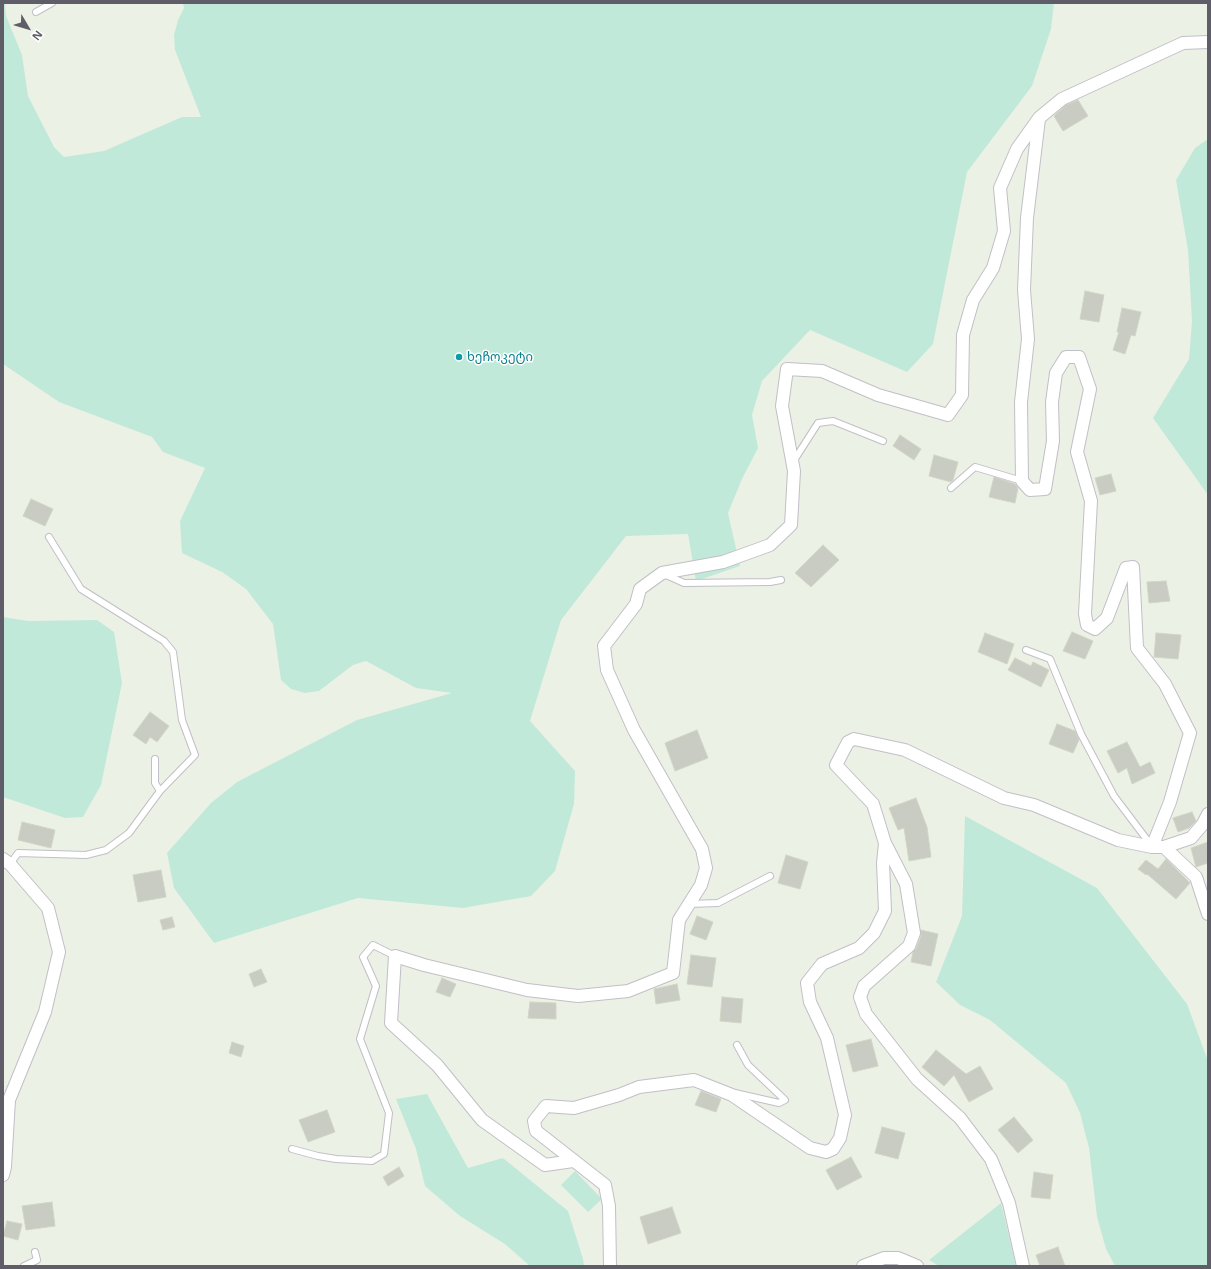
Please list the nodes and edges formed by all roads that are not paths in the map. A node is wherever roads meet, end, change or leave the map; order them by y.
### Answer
1 (52, 3) edge
2 (36, 12) dead end
3 (1208, 42) edge
4 (1039, 118) junction
5 (883, 441) dead end
6 (792, 464) junction
7 (1022, 481) junction
8 (951, 488) dead end
9 (49, 538) dead end
10 (662, 573) junction
11 (781, 580) dead end
12 (1026, 650) dead end
13 (155, 759) dead end
14 (160, 791) junction
15 (1208, 814) edge
16 (885, 843) junction
17 (1158, 847) junction
18 (7, 862) edge
19 (770, 876) dead end
20 (689, 904) junction
21 (1208, 914) edge
22 (395, 956) junction
23 (737, 1045) dead end
24 (732, 1095) junction
25 (292, 1149) dead end
26 (574, 1161) junction
27 (3, 1175) edge
28 (35, 1252) dead end
29 (24, 1266) edge
30 (610, 1266) edge
31 (863, 1266) edge
32 (917, 1266) edge
33 (1023, 1266) edge

1 - 2 lane
3 - 4 street
4 - 6 street
4 - 7 street
5 - 6 lane
6 - 10 street
7 - 8 lane
7 - 17 street
9 - 14 lane
10 - 11 lane
10 - 20 street
12 - 17 lane
13 - 14 lane
14 - 18 lane
15 - 17 street
16 - 17 street
16 - 24 street
16 - 33 street
17 - 21 street
18 - 27 street
19 - 20 lane
20 - 22 street
22 - 25 lane
22 - 26 street
23 - 24 lane
24 - 26 street
26 - 30 street
28 - 29 lane
31 - 32 street

